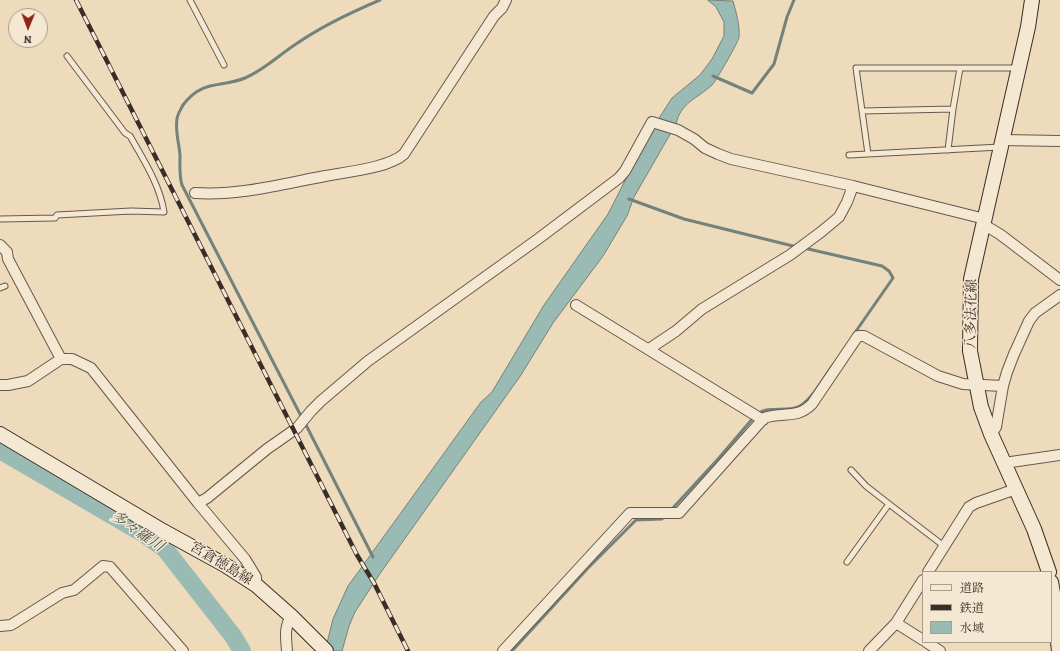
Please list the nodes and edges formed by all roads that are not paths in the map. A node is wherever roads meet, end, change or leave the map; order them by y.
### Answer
1 (190, 0) edge
2 (506, 0) edge
3 (1032, 0) edge
4 (67, 56) dead end
5 (224, 65) dead end
6 (960, 68) junction
7 (1019, 68) junction
8 (953, 109) junction
9 (862, 111) junction
10 (1060, 141) edge
11 (1001, 143) junction
12 (948, 150) junction
13 (868, 154) junction
14 (849, 155) dead end
15 (852, 186) junction
16 (195, 193) dead end
17 (0, 219) edge
18 (984, 222) junction
19 (0, 245) edge
20 (1060, 280) edge
21 (1060, 295) edge
22 (576, 305) dead end
23 (649, 349) junction
24 (61, 359) junction
25 (976, 384) junction
26 (0, 385) edge
27 (1003, 386) junction
28 (759, 417) junction
29 (0, 434) edge
30 (990, 434) junction
31 (1060, 455) edge
32 (1004, 463) junction
33 (852, 470) dead end
34 (1016, 489) junction
35 (198, 503) junction
36 (889, 504) junction
37 (944, 546) junction
38 (846, 562) dead end
39 (929, 571) edge
40 (1049, 571) edge
41 (922, 582) edge
42 (256, 585) junction
43 (1052, 588) edge
44 (291, 616) junction
45 (896, 623) junction
46 (0, 626) edge
47 (1059, 635) edge
48 (922, 639) edge
49 (928, 643) edge
50 (183, 651) edge
51 (287, 651) edge
52 (326, 651) edge
53 (503, 651) edge
54 (869, 651) edge
55 (940, 651) edge
56 (1059, 651) edge

1 - 5 lane
2 - 16 street
3 - 7 main road, 八多法花線
4 - 17 lane
6 - 7 lane
6 - 8 lane
6 - 9 lane
7 - 11 main road, 八多法花線
8 - 9 lane
8 - 12 lane
9 - 13 lane
10 - 11 street
11 - 12 lane
11 - 18 main road, 八多法花線
12 - 13 lane
13 - 14 lane
15 - 18 street
15 - 23 street
15 - 35 street
18 - 20 street
18 - 25 main road, 八多法花線
19 - 24 street
21 - 27 street
22 - 23 street
23 - 28 street
24 - 26 street
24 - 35 street
25 - 27 street
25 - 28 street
25 - 30 main road, 八多法花線
27 - 30 street
28 - 53 street
29 - 42 main road, 宮倉徳島線
30 - 32 main road, 八多法花線
31 - 32 street
32 - 34 main road, 八多法花線
33 - 36 lane
34 - 37 street
34 - 40 main road, 八多法花線
35 - 42 street
36 - 37 lane
36 - 38 lane
37 - 39 street
41 - 45 street
42 - 44 main road, 宮倉徳島線
43 - 47 main road
44 - 51 street
44 - 52 main road, 宮倉徳島線
45 - 48 street
45 - 54 street
46 - 50 street
47 - 56 main road
49 - 55 street

